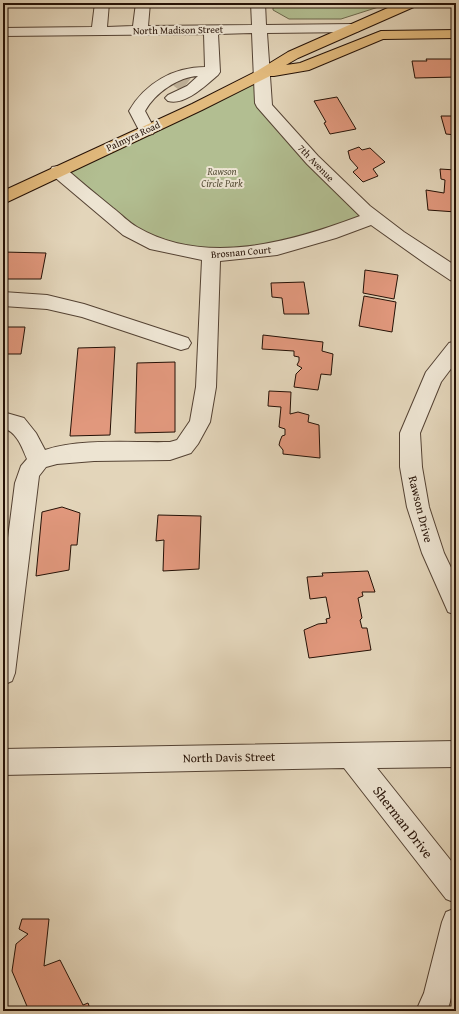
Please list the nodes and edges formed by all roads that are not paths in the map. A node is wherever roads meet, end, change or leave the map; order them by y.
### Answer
1 (102, 3) edge
2 (143, 3) edge
3 (258, 3) edge
4 (411, 3) edge
5 (260, 28) junction
6 (354, 28) junction
7 (211, 29) junction
8 (140, 30) junction
9 (99, 31) junction
10 (3, 32) edge
11 (456, 34) edge
12 (213, 72) junction
13 (262, 74) junction
14 (183, 82) junction
15 (159, 87) junction
16 (173, 98) junction
17 (187, 111) junction
18 (147, 130) junction
19 (58, 171) junction
20 (3, 198) edge
21 (373, 217) junction
22 (210, 255) junction
23 (456, 275) edge
24 (3, 299) edge
25 (181, 343) dead end
26 (456, 348) edge
27 (3, 420) edge
28 (39, 461) junction
29 (456, 604) edge
30 (3, 673) edge
31 (456, 754) edge
32 (350, 755) junction
33 (3, 762) edge
34 (456, 889) edge
35 (456, 922) edge
36 (430, 1011) edge

1 - 9 street
2 - 8 street
3 - 5 street, 7th Avenue
4 - 6 main road, Palmyra Road
5 - 6 street, North Madison Street
5 - 7 street, North Madison Street
5 - 13 street, 7th Avenue
6 - 13 main road, Palmyra Road
7 - 8 street, North Madison Street
7 - 12 street
8 - 9 street, North Madison Street
9 - 10 street, North Madison Street
11 - 13 main road, Palmyra Road
12 - 14 street
12 - 14 street
13 - 17 main road, Palmyra Road
13 - 21 street, 7th Avenue
14 - 15 street
14 - 16 street
15 - 16 street
15 - 18 street
16 - 17 street
17 - 18 main road, Palmyra Road
18 - 19 main road, Palmyra Road
19 - 20 main road, Palmyra Road
19 - 22 street, Brosnan Court
21 - 22 street, Brosnan Court
21 - 23 street, 7th Avenue
22 - 28 street
24 - 25 street
26 - 29 street, Rawson Drive
27 - 28 street
28 - 30 street
31 - 32 street, North Davis Street
32 - 33 street, North Davis Street
32 - 34 street, Sherman Drive
35 - 36 street

